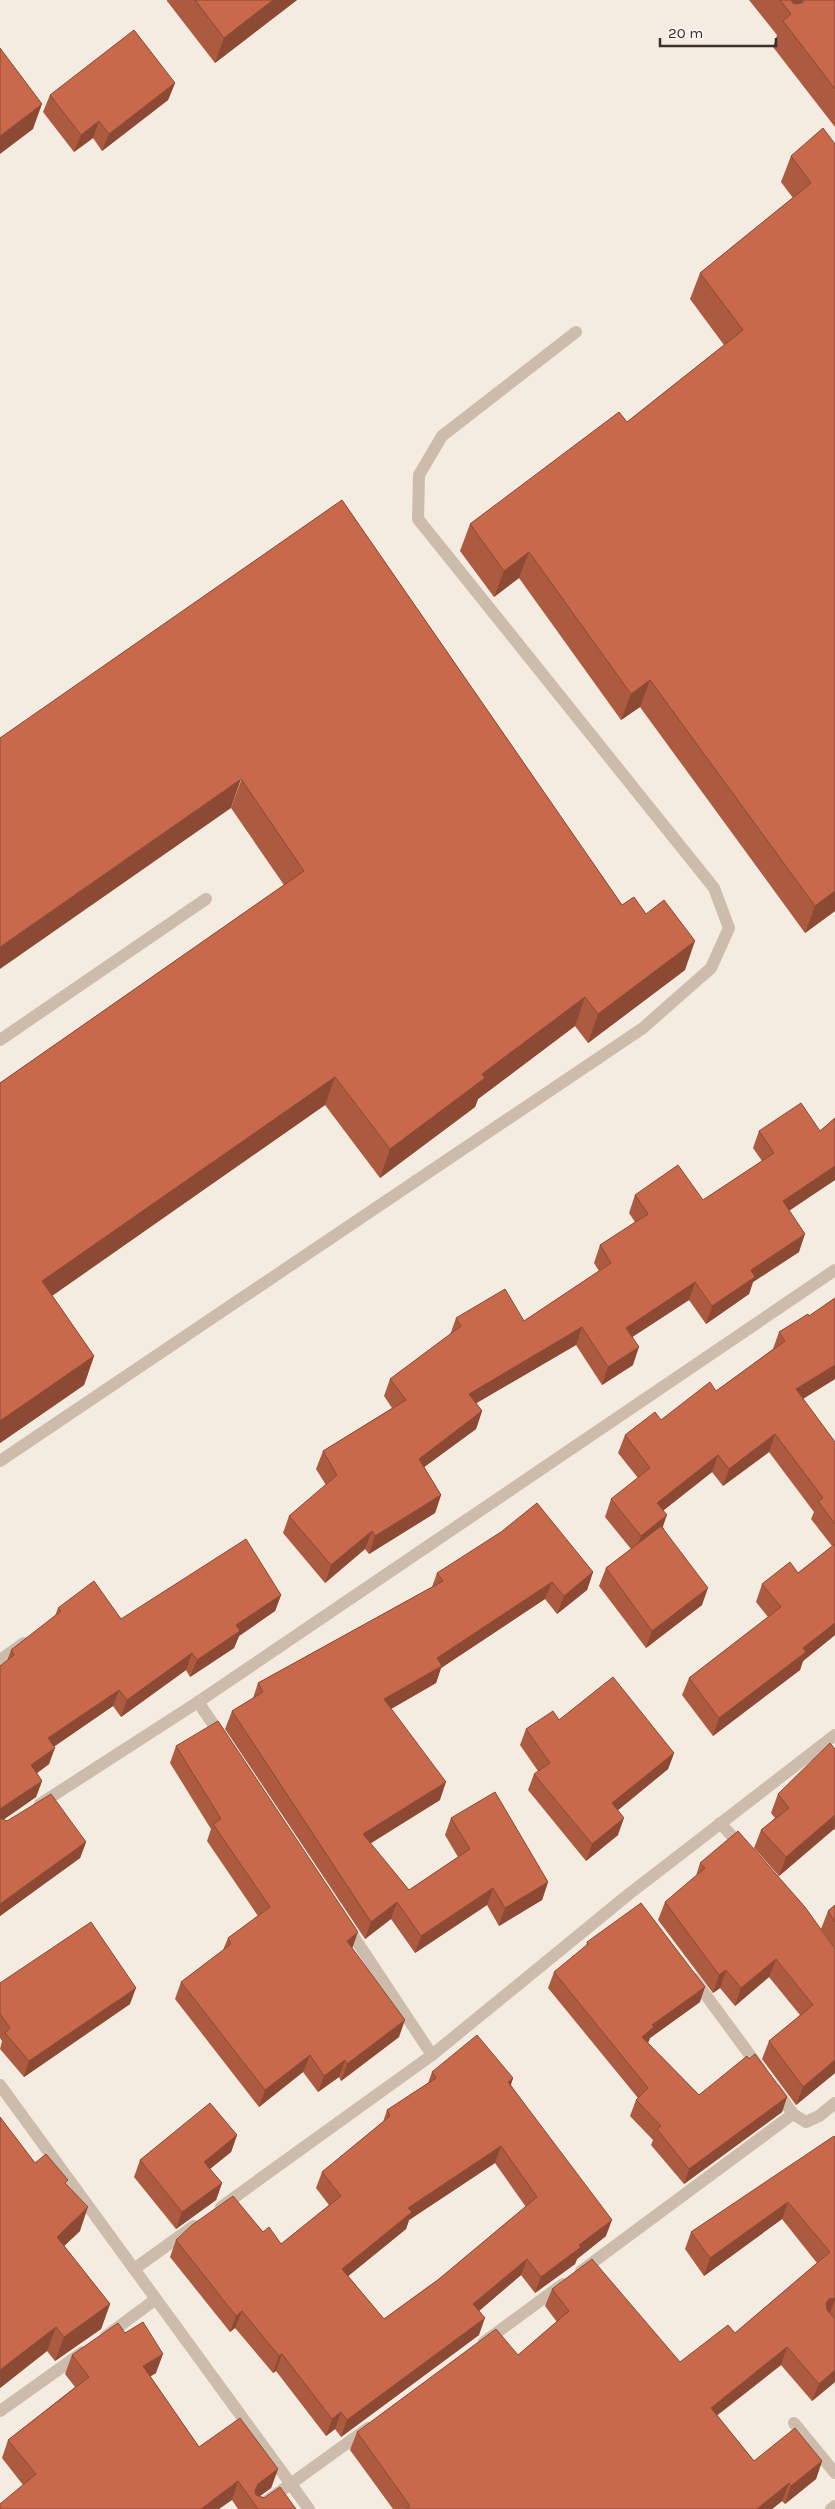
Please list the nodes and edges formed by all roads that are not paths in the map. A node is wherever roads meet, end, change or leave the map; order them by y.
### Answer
1 (576, 332) dead end
2 (206, 899) dead end
3 (0, 1040) edge
4 (835, 1270) edge
5 (0, 1461) edge
6 (24, 1643) edge
7 (0, 1660) edge
8 (198, 1702) junction
9 (835, 1735) edge
10 (231, 1751) edge
11 (33, 1809) edge
12 (720, 1823) junction
13 (749, 1856) edge
14 (339, 1915) edge
15 (688, 1972) edge
16 (432, 2055) junction
17 (0, 2085) edge
18 (835, 2103) edge
19 (793, 2114) junction
20 (134, 2270) junction
21 (156, 2299) junction
22 (474, 2350) edge
23 (0, 2411) edge
24 (378, 2420) edge
25 (794, 2423) dead end
26 (835, 2473) edge
27 (291, 2485) junction
28 (835, 2506) edge
29 (256, 2509) edge
30 (309, 2509) edge
31 (831, 2509) edge

1 - 5 street
2 - 3 street
4 - 8 street
6 - 7 street
8 - 10 street
8 - 11 street
9 - 12 street
12 - 13 street
12 - 16 street
14 - 16 street
15 - 19 street
16 - 20 street
17 - 20 street
18 - 19 street
19 - 22 street
20 - 21 street
21 - 23 street
21 - 27 street
24 - 27 street
25 - 26 street
27 - 29 street
27 - 30 street
28 - 31 street

